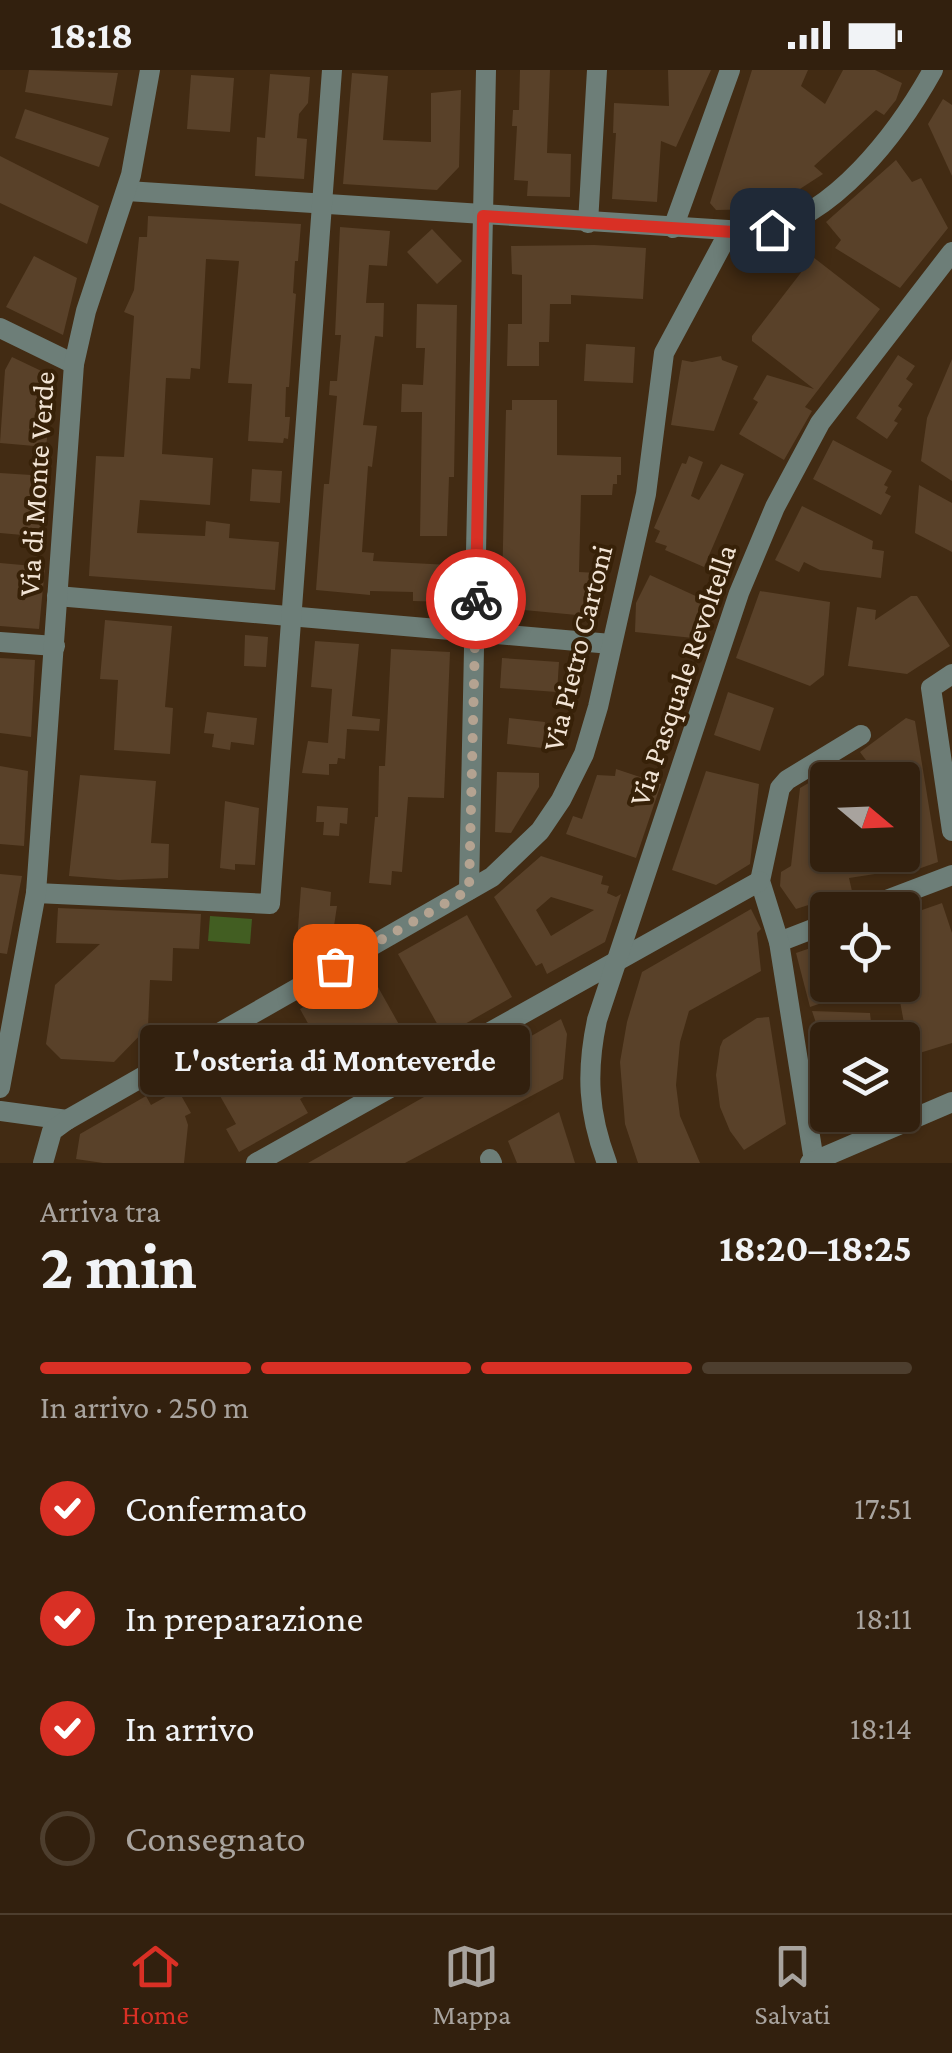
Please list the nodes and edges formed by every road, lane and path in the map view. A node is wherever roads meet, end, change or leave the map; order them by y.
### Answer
1 (150, 70) edge
2 (332, 70) edge
3 (486, 70) edge
4 (597, 70) edge
5 (730, 70) edge
6 (933, 70) edge
7 (127, 191) junction
8 (322, 205) junction
9 (483, 216) junction
10 (588, 223) junction
11 (673, 228) junction
12 (729, 232) junction
13 (952, 252) edge
14 (0, 328) edge
15 (74, 364) junction
16 (58, 596) junction
17 (294, 616) junction
18 (476, 631) junction
19 (0, 642) edge
20 (610, 644) junction
21 (54, 646) junction
22 (952, 674) edge
23 (861, 736) dead end
24 (952, 830) edge
25 (952, 875) edge
26 (760, 881) junction
27 (469, 890) junction
28 (907, 892) edge
29 (36, 893) junction
30 (810, 929) edge
31 (778, 942) junction
32 (614, 962) junction
33 (0, 1088) edge
34 (952, 1102) edge
35 (0, 1111) edge
36 (67, 1120) junction
37 (812, 1162) edge
38 (42, 1163) edge
39 (256, 1163) edge
40 (607, 1163) edge

1 - 7 street, Via di Monte Verde
2 - 8 street
3 - 9 street
4 - 10 street
5 - 11 street
6 - 12 street
7 - 8 street
7 - 15 street, Via di Monte Verde
8 - 9 street
8 - 17 street
9 - 10 street
9 - 18 street
10 - 11 street
11 - 12 street
12 - 20 street, Via Pietro Cartoni
13 - 32 street, Via Pasquale Revoltella
14 - 15 street
15 - 16 street, Via di Monte Verde
16 - 17 street
16 - 21 street, Via di Monte Verde
17 - 18 street
17 - 29 street
18 - 20 street
18 - 27 street
19 - 21 street
20 - 27 street, Via Pietro Cartoni
21 - 29 street, Via di Monte Verde
22 - 24 street
23 - 26 street
25 - 28 street
26 - 31 street
26 - 32 street
27 - 36 street, Via Pietro Cartoni
29 - 33 street, Via di Monte Verde
30 - 31 street
31 - 37 street
32 - 39 street
32 - 40 street, Via Pasquale Revoltella
34 - 37 street
35 - 36 street
36 - 38 street

